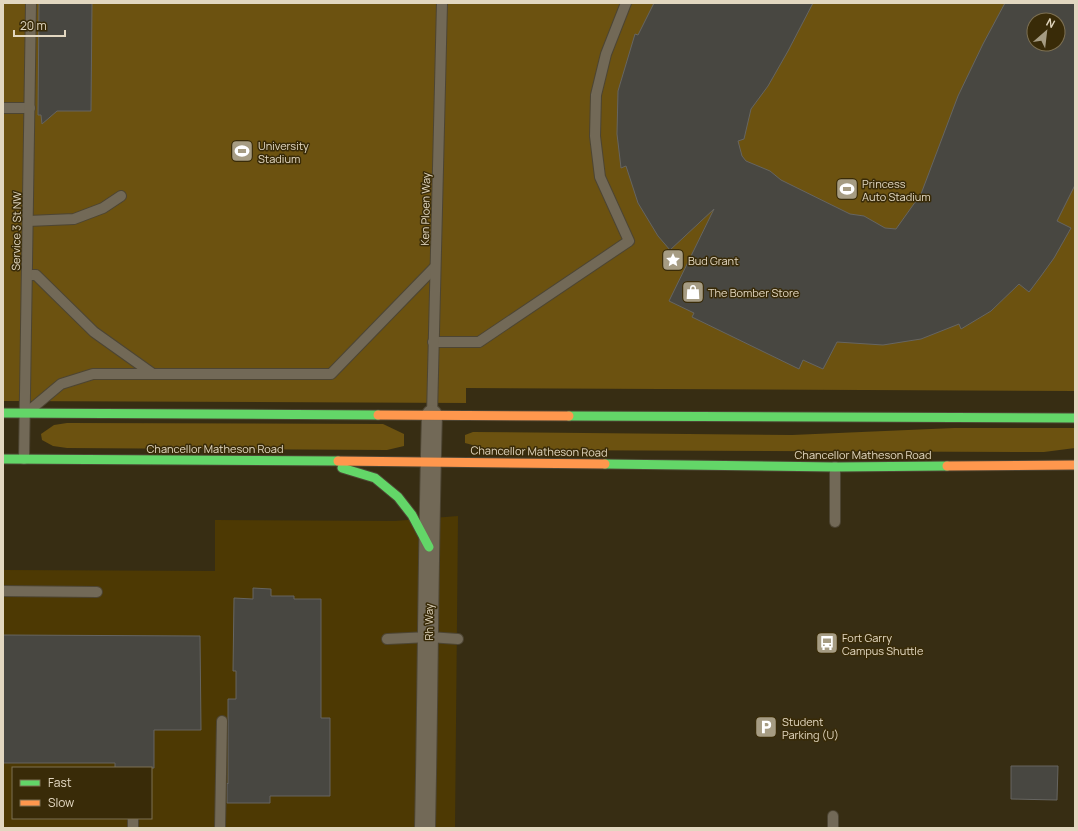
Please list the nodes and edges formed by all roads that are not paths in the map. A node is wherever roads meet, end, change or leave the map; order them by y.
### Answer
1 (31, 3) edge
2 (442, 3) edge
3 (626, 3) edge
4 (3, 108) edge
5 (30, 108) junction
6 (121, 196) dead end
7 (28, 221) junction
8 (435, 267) junction
9 (27, 275) junction
10 (434, 342) junction
11 (153, 374) junction
12 (3, 413) edge
13 (25, 414) junction
14 (432, 415) junction
15 (1075, 418) edge
16 (3, 459) edge
17 (24, 459) junction
18 (320, 461) junction
19 (431, 462) junction
20 (1075, 465) edge
21 (835, 466) junction
22 (835, 522) dead end
23 (428, 547) junction
24 (3, 591) edge
25 (97, 592) dead end
26 (429, 637) junction
27 (387, 639) dead end
28 (458, 639) dead end
29 (222, 721) dead end
30 (833, 816) dead end
31 (220, 828) edge
32 (425, 828) edge
33 (833, 828) edge

1 - 5 lane, Service 3 St NW
2 - 8 lane, Ken Ploen Way
3 - 10 lane
4 - 5 lane
5 - 7 lane, Service 3 St NW
6 - 7 lane
7 - 9 lane, Service 3 St NW
8 - 10 lane, Ken Ploen Way
8 - 11 lane
9 - 11 lane
9 - 13 lane, Service 3 St NW
10 - 14 lane, Ken Ploen Way
11 - 13 lane
12 - 13 main road
13 - 14 main road
13 - 17 lane, Service 3 St NW
14 - 15 main road
14 - 19 street, Rh Way
16 - 17 main road, Chancellor Matheson Road
17 - 18 main road, Chancellor Matheson Road
18 - 19 main road, Chancellor Matheson Road
18 - 23 main road
19 - 21 main road, Chancellor Matheson Road
19 - 23 street, Rh Way
20 - 21 main road, Chancellor Matheson Road
21 - 22 lane
23 - 26 street, Rh Way
24 - 25 lane
26 - 27 lane
26 - 28 lane
26 - 32 street, Rh Way
29 - 31 lane
30 - 33 lane

